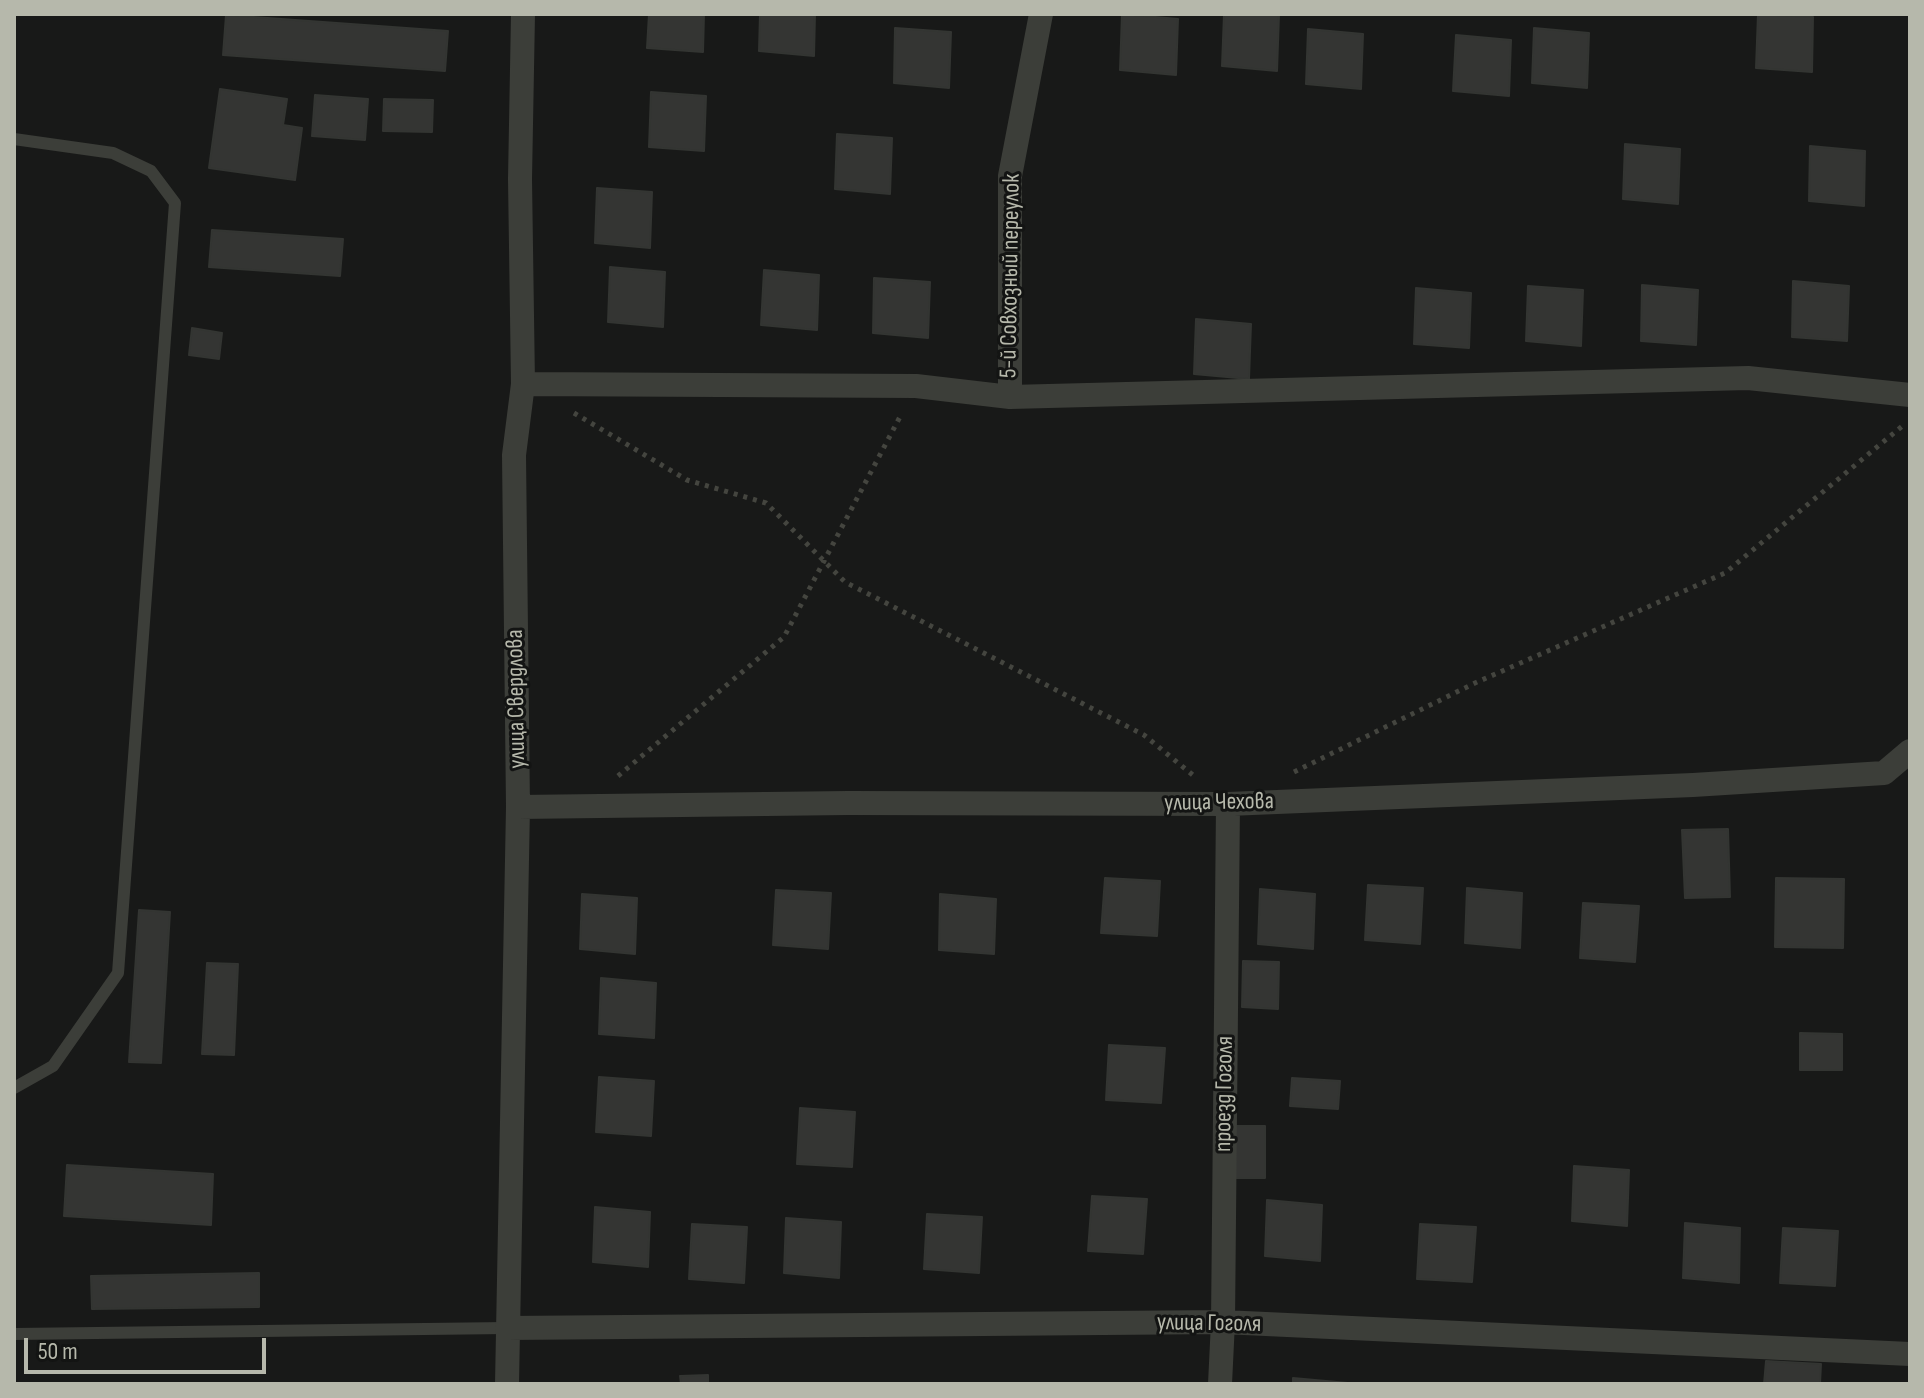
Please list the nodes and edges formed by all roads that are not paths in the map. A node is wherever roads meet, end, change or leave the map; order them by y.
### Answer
1 (523, 14) edge
2 (1041, 14) edge
3 (14, 139) edge
4 (523, 384) junction
5 (1910, 395) edge
6 (1010, 397) junction
7 (1910, 751) edge
8 (1228, 804) junction
9 (518, 807) junction
10 (14, 1088) edge
11 (1223, 1322) junction
12 (507, 1328) junction
13 (14, 1334) edge
14 (1910, 1354) edge
15 (507, 1384) edge
16 (1220, 1384) edge

1 - 4 street, улица Свердлова
2 - 6 street, 5-й Совхозный переулок
3 - 10 lane
4 - 6 street
4 - 9 street, улица Свердлова
5 - 6 street
7 - 8 street, улица Чехова
8 - 9 street, улица Чехова
8 - 11 street, проезд Гоголя
9 - 12 street, улица Свердлова
11 - 12 street, улица Гоголя
11 - 14 street, улица Гоголя
11 - 16 street, проезд Гоголя
12 - 13 lane
12 - 15 street, улица Свердлова

